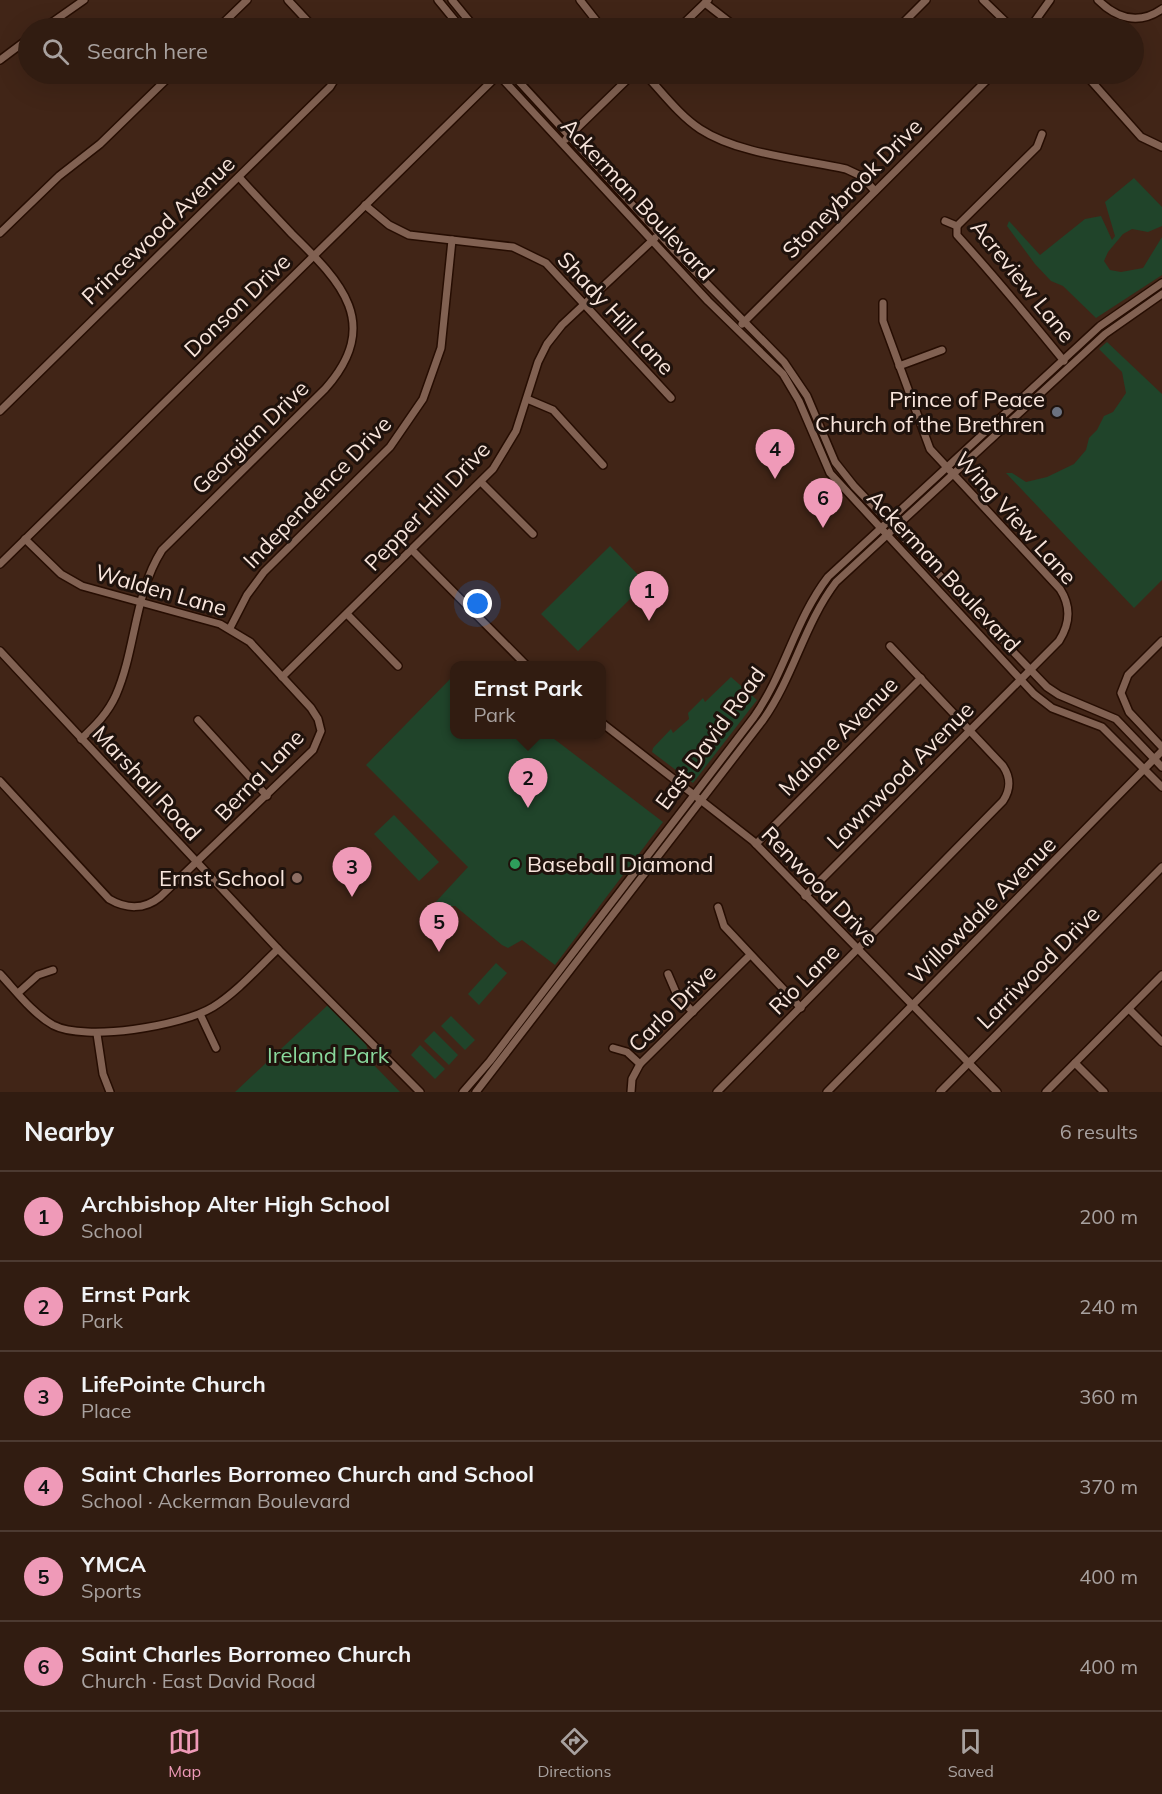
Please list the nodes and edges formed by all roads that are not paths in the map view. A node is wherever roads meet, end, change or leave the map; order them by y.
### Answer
1 (84, 0) edge
2 (247, 0) edge
3 (288, 0) edge
4 (438, 0) edge
5 (452, 0) edge
6 (580, 0) edge
7 (926, 0) edge
8 (983, 0) edge
9 (1050, 0) edge
10 (1098, 0) edge
11 (706, 1) edge
12 (1162, 9) edge
13 (58, 18) edge
14 (228, 18) edge
15 (305, 18) edge
16 (453, 18) edge
17 (467, 18) edge
18 (594, 18) edge
19 (689, 18) edge
20 (726, 18) edge
21 (908, 18) edge
22 (1002, 18) edge
23 (1037, 18) edge
24 (1129, 18) edge
25 (1137, 18) edge
26 (18, 46) edge
27 (0, 60) edge
28 (162, 84) edge
29 (332, 84) edge
30 (489, 84) edge
31 (508, 84) edge
32 (521, 84) edge
33 (623, 84) edge
34 (654, 84) edge
35 (983, 84) edge
36 (1094, 84) edge
37 (1042, 134) dead end
38 (568, 137) junction
39 (561, 144) junction
40 (1162, 147) edge
41 (239, 177) junction
42 (875, 191) junction
43 (365, 205) junction
44 (945, 221) dead end
45 (957, 226) junction
46 (0, 233) edge
47 (659, 234) junction
48 (452, 240) junction
49 (652, 240) junction
50 (314, 255) junction
51 (1162, 283) edge
52 (1162, 294) edge
53 (586, 303) junction
54 (883, 303) dead end
55 (744, 321) junction
56 (737, 329) junction
57 (1099, 340) junction
58 (942, 350) dead end
59 (1063, 359) junction
60 (899, 366) junction
61 (1068, 368) junction
62 (671, 398) dead end
63 (526, 399) junction
64 (0, 411) edge
65 (603, 465) dead end
66 (946, 467) junction
67 (952, 475) junction
68 (481, 482) junction
69 (887, 521) junction
70 (896, 527) junction
71 (880, 528) junction
72 (534, 534) dead end
73 (886, 535) junction
74 (25, 539) junction
75 (412, 550) junction
76 (0, 564) edge
77 (141, 604) junction
78 (347, 614) junction
79 (230, 628) junction
80 (1162, 641) edge
81 (890, 646) dead end
82 (0, 651) edge
83 (519, 661) edge
84 (398, 666) dead end
85 (1030, 669) junction
86 (282, 677) junction
87 (921, 678) junction
88 (1020, 680) junction
89 (198, 720) dead end
90 (606, 726) edge
91 (970, 730) junction
92 (320, 737) joint
93 (81, 738) junction
94 (1162, 749) edge
95 (1155, 759) junction
96 (1162, 767) edge
97 (1146, 770) junction
98 (0, 781) edge
99 (1162, 787) edge
100 (694, 794) junction
101 (267, 796) junction
102 (702, 800) junction
103 (756, 844) junction
104 (197, 863) junction
105 (1162, 867) edge
106 (805, 896) junction
107 (718, 907) dead end
108 (591, 929) junction
109 (599, 935) junction
110 (278, 949) junction
111 (858, 950) junction
112 (750, 955) junction
113 (53, 970) dead end
114 (0, 974) edge
115 (668, 974) dead end
116 (1162, 975) edge
117 (18, 993) junction
118 (913, 1005) junction
119 (801, 1008) junction
120 (1129, 1009) junction
121 (693, 1012) junction
122 (200, 1014) junction
123 (97, 1034) junction
124 (1162, 1042) edge
125 (216, 1048) dead end
126 (613, 1048) dead end
127 (969, 1063) junction
128 (1075, 1063) junction
129 (640, 1065) junction
130 (110, 1092) edge
131 (420, 1092) edge
132 (463, 1092) edge
133 (476, 1092) edge
134 (631, 1092) edge
135 (717, 1092) edge
136 (826, 1092) edge
137 (940, 1092) edge
138 (997, 1092) edge
139 (1046, 1092) edge
140 (1104, 1092) edge

1 - 13 street
2 - 14 street
3 - 15 street
4 - 16 street
5 - 17 street
6 - 18 street
7 - 21 street
8 - 22 street
9 - 23 street
10 - 24 street
11 - 19 street
11 - 20 street
12 - 25 street
26 - 27 street
28 - 46 street
29 - 41 street, Princewood Avenue
30 - 43 street, Donson Drive
31 - 39 street, Ackerman Boulevard
32 - 38 street, Ackerman Boulevard
33 - 38 street
34 - 42 street
35 - 42 street, Stoneybrook Drive
36 - 40 street
37 - 45 street
38 - 39 street
38 - 47 street, Ackerman Boulevard
39 - 49 street, Ackerman Boulevard
41 - 50 street, Georgian Drive
41 - 64 street, Princewood Avenue
42 - 55 street, Stoneybrook Drive
43 - 48 street, Shady Hill Lane
43 - 50 street, Donson Drive
44 - 45 street, Acreview Lane
45 - 59 street, Acreview Lane
47 - 49 street, Pepper Hill Drive
47 - 55 street, Ackerman Boulevard
48 - 53 street, Shady Hill Lane
48 - 79 street, Independence Drive
49 - 53 street, Pepper Hill Drive
49 - 56 street, Ackerman Boulevard
50 - 74 street, Donson Drive
50 - 77 street, Georgian Drive
51 - 59 street, East David Road
52 - 57 street, East David Road
53 - 62 street, Shady Hill Lane
53 - 63 street, Pepper Hill Drive
54 - 60 street, Wing View Lane
55 - 56 street, Stoneybrook Drive
55 - 69 street, Ackerman Boulevard
56 - 71 street, Ackerman Boulevard
57 - 59 street
57 - 61 street, East David Road
58 - 60 street
59 - 61 street, Acreview Lane
59 - 66 street, East David Road
60 - 66 street, Wing View Lane
61 - 67 street, East David Road
63 - 65 street
63 - 68 street, Pepper Hill Drive
66 - 67 street, Wing View Lane
66 - 69 street, East David Road
67 - 70 street, East David Road
67 - 85 street, Wing View Lane
68 - 72 street
68 - 75 street, Pepper Hill Drive
69 - 70 street, Ackerman Boulevard
69 - 71 street, East David Road
70 - 73 street, East David Road
70 - 85 street, Ackerman Boulevard
71 - 73 street, Ackerman Boulevard
71 - 100 street, East David Road
73 - 88 street, Ackerman Boulevard
73 - 102 street, East David Road
74 - 76 street, Donson Drive
74 - 77 street, Walden Lane
75 - 78 street, Pepper Hill Drive
75 - 83 street
77 - 79 street, Walden Lane
77 - 93 street, Georgian Drive
78 - 84 street
78 - 86 street, Pepper Hill Drive
79 - 86 street, Walden Lane
80 - 94 street
81 - 87 street
82 - 93 street, Marshall Road
85 - 88 street, Wing View Lane
85 - 95 street, Ackerman Boulevard
86 - 92 street, Walden Lane
87 - 91 street
87 - 103 street, Malone Avenue
88 - 91 street, Lawnwood Avenue
88 - 97 street, Ackerman Boulevard
89 - 101 street
90 - 100 street, Renwood Drive
91 - 106 street, Lawnwood Avenue
91 - 111 street, Rio Lane
92 - 101 street, Berna Lane
93 - 104 street, Marshall Road
94 - 95 street, Willowdale Avenue
95 - 96 street, Ackerman Boulevard
95 - 97 street, Willowdale Avenue
97 - 99 street, Ackerman Boulevard
97 - 118 street, Willowdale Avenue
98 - 104 street, Berna Lane
100 - 102 street, Renwood Drive
100 - 108 street, East David Road
101 - 104 street, Berna Lane
102 - 103 street, Renwood Drive
102 - 109 street, East David Road
103 - 106 street, Renwood Drive
104 - 110 street, Marshall Road
105 - 127 street, Larriwood Drive
106 - 111 street, Renwood Drive
107 - 112 street
108 - 109 street
108 - 132 street, East David Road
109 - 133 street, East David Road
110 - 122 street
110 - 131 street, Marshall Road
111 - 118 street, Renwood Drive
111 - 119 street, Rio Lane
112 - 119 street
112 - 121 street, Carlo Drive
113 - 117 street
114 - 117 street
115 - 121 street
116 - 120 street
117 - 123 street
118 - 127 street, Renwood Drive
118 - 136 street, Willowdale Avenue
119 - 135 street, Rio Lane
120 - 124 street
120 - 128 street
121 - 129 street, Carlo Drive
122 - 123 street
122 - 125 street
123 - 130 street
126 - 129 street
127 - 137 street, Larriwood Drive
127 - 138 street, Renwood Drive
128 - 139 street
128 - 140 street
129 - 134 street, Carlo Drive

